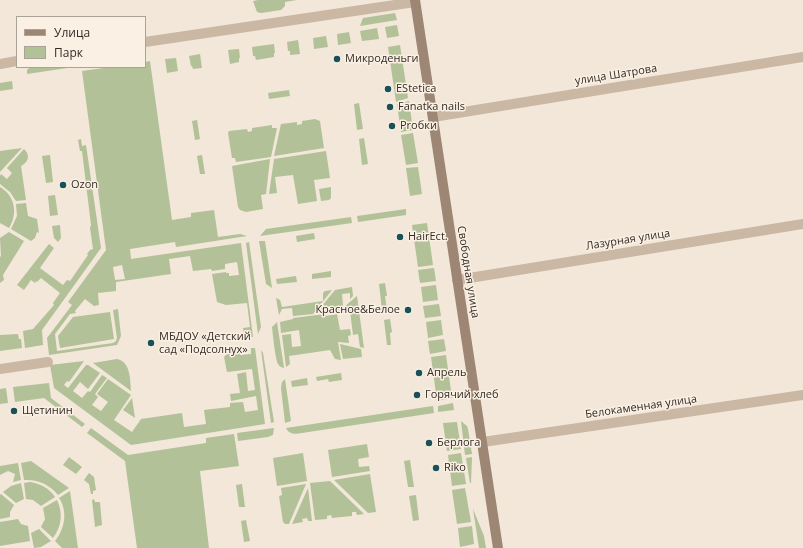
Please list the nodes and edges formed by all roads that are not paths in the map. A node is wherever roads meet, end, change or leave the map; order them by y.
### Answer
1 (415, 1) edge
2 (146, 42) edge
3 (803, 57) edge
4 (16, 61) edge
5 (0, 64) edge
6 (433, 117) junction
7 (803, 224) edge
8 (457, 280) junction
9 (48, 362) dead end
10 (0, 369) edge
11 (803, 394) edge
12 (483, 442) junction
13 (498, 548) edge

1 - 2 street
1 - 6 main road, Свободная улица
3 - 6 street, улица Шатрова
4 - 5 street
6 - 8 main road, Свободная улица
7 - 8 street, Лазурная улица
8 - 12 main road, Свободная улица
9 - 10 street
11 - 12 street, Белокаменная улица
12 - 13 main road, Свободная улица

